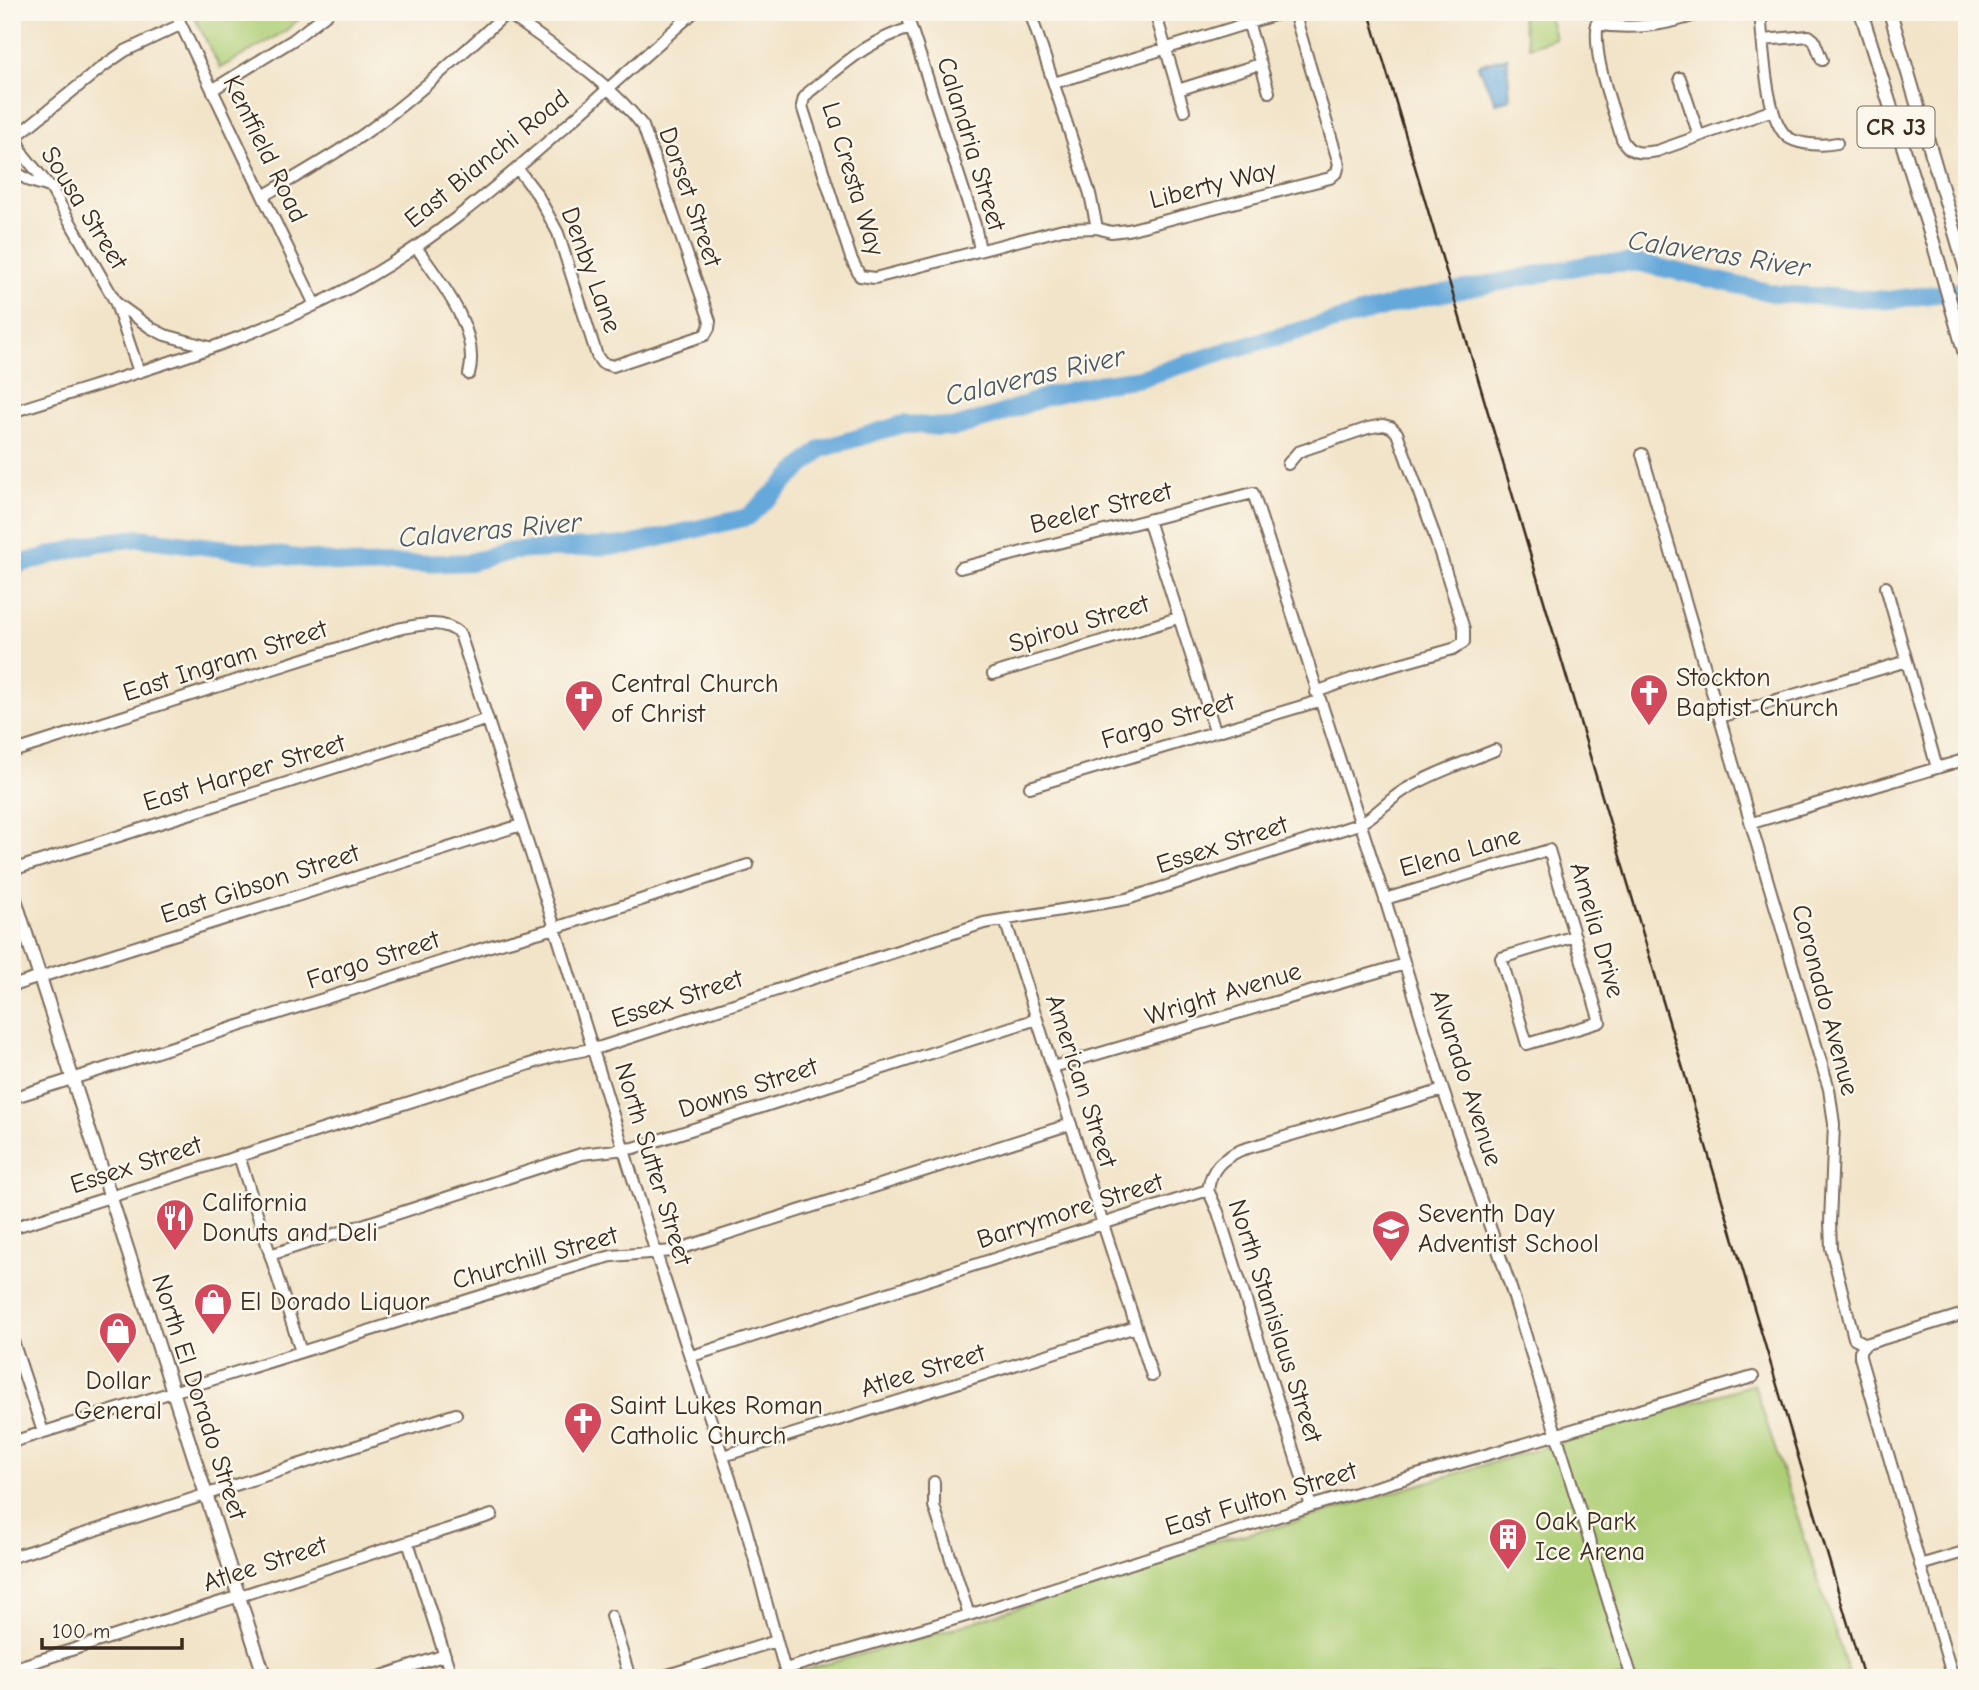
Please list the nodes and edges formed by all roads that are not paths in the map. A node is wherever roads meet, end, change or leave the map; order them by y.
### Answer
1 (175, 12) edge
2 (329, 12) edge
3 (507, 12) edge
4 (694, 12) edge
5 (906, 12) edge
6 (1030, 12) edge
7 (1155, 12) edge
8 (1284, 12) edge
9 (1294, 12) edge
10 (1704, 12) edge
11 (1760, 12) edge
12 (1861, 12) edge
13 (1889, 12) edge
14 (1246, 18) edge
15 (1597, 18) edge
16 (180, 24) junction
17 (911, 28) junction
18 (1763, 40) junction
19 (1167, 48) junction
20 (1822, 60) dead end
21 (1260, 64) junction
22 (1680, 78) dead end
23 (1054, 83) junction
24 (608, 88) junction
25 (212, 90) junction
26 (1178, 90) junction
27 (1269, 92) dead end
28 (1773, 110) junction
29 (1184, 111) dead end
30 (1699, 136) junction
31 (15, 138) edge
32 (1837, 143) dead end
33 (517, 168) junction
34 (12, 170) edge
35 (50, 187) junction
36 (263, 196) junction
37 (1097, 228) junction
38 (416, 247) junction
39 (980, 250) junction
40 (1967, 273) edge
41 (860, 276) joint
42 (115, 301) junction
43 (315, 305) junction
44 (708, 331) joint
45 (212, 347) junction
46 (1967, 361) edge
47 (139, 372) junction
48 (469, 374) dead end
49 (12, 412) edge
50 (1642, 454) dead end
51 (1287, 464) dead end
52 (1253, 492) joint
53 (1149, 520) junction
54 (960, 568) dead end
55 (1886, 587) dead end
56 (1178, 618) junction
57 (454, 628) joint
58 (1907, 661) junction
59 (993, 674) dead end
60 (1317, 696) junction
61 (1720, 717) junction
62 (488, 719) junction
63 (1215, 731) junction
64 (1495, 750) dead end
65 (12, 752) edge
66 (1967, 759) edge
67 (1937, 768) junction
68 (1030, 786) dead end
69 (1752, 823) junction
70 (1359, 824) junction
71 (521, 825) junction
72 (1549, 850) joint
73 (748, 865) dead end
74 (12, 870) edge
75 (12, 890) edge
76 (1385, 898) junction
77 (1005, 920) junction
78 (555, 928) junction
79 (1575, 936) junction
80 (1405, 964) junction
81 (41, 977) junction
82 (12, 986) edge
83 (1037, 1019) junction
84 (592, 1050) junction
85 (1053, 1066) junction
86 (73, 1079) junction
87 (1443, 1090) junction
88 (12, 1098) edge
89 (1071, 1124) junction
90 (623, 1149) junction
91 (239, 1156) junction
92 (1208, 1190) junction
93 (111, 1196) junction
94 (1104, 1225) junction
95 (12, 1228) edge
96 (656, 1253) junction
97 (270, 1255) junction
98 (1967, 1313) edge
99 (1136, 1327) junction
100 (12, 1338) edge
101 (1866, 1344) junction
102 (301, 1352) junction
103 (692, 1356) junction
104 (1152, 1376) dead end
105 (1753, 1377) dead end
106 (173, 1392) junction
107 (456, 1415) dead end
108 (43, 1432) junction
109 (1555, 1435) junction
110 (12, 1442) edge
111 (723, 1456) junction
112 (934, 1482) dead end
113 (206, 1495) junction
114 (1311, 1506) junction
115 (492, 1515) dead end
116 (408, 1542) junction
117 (1967, 1551) edge
118 (12, 1557) edge
119 (1920, 1565) junction
120 (239, 1596) junction
121 (969, 1615) junction
122 (611, 1616) dead end
123 (776, 1641) junction
124 (445, 1655) junction
125 (12, 1669) edge
126 (786, 1673) edge
127 (265, 1678) edge
128 (376, 1678) edge
129 (452, 1678) edge
130 (630, 1678) edge
131 (658, 1678) edge
132 (1632, 1678) edge
133 (1953, 1678) edge

1 - 16 street, Kentfield Road
2 - 25 street
3 - 24 street, Dorset Street
3 - 36 street
4 - 24 street, East Bianchi Road
5 - 17 street, Calandria Street
6 - 23 street
7 - 19 street
8 - 14 street
9 - 37 street, Liberty Way
10 - 15 street
11 - 18 street
12 - 46 main road, CR J3
13 - 40 main road, CR J3
14 - 19 street
14 - 21 street
15 - 30 street
16 - 25 street, Kentfield Road
16 - 31 street
17 - 39 street, Calandria Street
17 - 41 street, La Cresta Way
18 - 20 street
18 - 28 street
19 - 23 street
19 - 26 street
21 - 26 street
21 - 27 street
22 - 30 street
23 - 37 street
24 - 33 street, East Bianchi Road
24 - 44 street, Dorset Street
25 - 36 street, Kentfield Road
26 - 29 street
28 - 30 street
28 - 32 street
31 - 35 street, Sousa Street
33 - 38 street, East Bianchi Road
33 - 44 street, Denby Lane
34 - 35 street
35 - 42 street, Sousa Street
36 - 43 street, Kentfield Road
37 - 39 street, Liberty Way
38 - 43 street, East Bianchi Road
38 - 48 street
39 - 41 street, Liberty Way
42 - 45 street, Sousa Street
42 - 47 street, Sousa Street
43 - 45 street, East Bianchi Road
45 - 47 street, East Bianchi Road
47 - 49 street, East Bianchi Road
50 - 61 street, Coronado Avenue
51 - 60 street, Fargo Street
52 - 53 street, Beeler Street
52 - 60 street, Alvarado Avenue
53 - 54 street, Beeler Street
53 - 56 street
55 - 58 street
56 - 59 street, Spirou Street
56 - 63 street
57 - 62 street, North Sutter Street
57 - 65 street, East Ingram Street
58 - 61 street
58 - 67 street
60 - 63 street, Fargo Street
60 - 70 street, Alvarado Avenue
61 - 69 street, Coronado Avenue
62 - 71 street, North Sutter Street
62 - 74 street, East Harper Street
63 - 68 street, Fargo Street
64 - 70 street, Essex Street
66 - 67 street
67 - 69 street
69 - 101 street, Coronado Avenue
70 - 76 street, Alvarado Avenue
70 - 77 street, Essex Street
71 - 78 street, North Sutter Street
71 - 81 street, East Gibson Street
72 - 76 street, Elena Lane
72 - 79 street, Amelia Drive
73 - 78 street, Fargo Street
75 - 81 main road, North El Dorado Street
76 - 80 street, Alvarado Avenue
77 - 83 street, American Street
77 - 84 street, Essex Street
78 - 84 street, North Sutter Street
78 - 86 street, Fargo Street
79 - 79 street, Amelia Drive
80 - 85 street, Wright Avenue
80 - 87 street, Alvarado Avenue
81 - 82 street, East Gibson Street
81 - 86 main road, North El Dorado Street
83 - 85 street, American Street
83 - 90 street, Downs Street
84 - 90 street, North Sutter Street
84 - 91 street, Essex Street
85 - 89 street, American Street
86 - 88 street, Fargo Street
86 - 93 main road, North El Dorado Street
87 - 92 street
87 - 109 street, Alvarado Avenue
89 - 94 street, American Street
89 - 96 street, Churchill Street
90 - 96 street, North Sutter Street
90 - 97 street, Downs Street
91 - 93 street, Essex Street
91 - 97 street
92 - 94 street, Barrymore Street
92 - 114 street, North Stanislaus Street
93 - 95 street, Essex Street
93 - 106 main road, North El Dorado Street
94 - 99 street, American Street
94 - 103 street, Barrymore Street
96 - 102 street, Churchill Street
96 - 103 street, North Sutter Street
97 - 102 street
98 - 101 street
99 - 104 street, American Street
99 - 111 street, Atlee Street
100 - 108 street
101 - 119 street
102 - 106 street, Churchill Street
103 - 111 street, North Sutter Street
105 - 109 street, East Fulton Street
106 - 108 street, Churchill Street
106 - 113 main road, North El Dorado Street
107 - 113 street
108 - 110 street, Churchill Street
109 - 114 street, East Fulton Street
109 - 132 street, Alvarado Avenue
111 - 123 street, North Sutter Street
112 - 121 street
113 - 118 street
113 - 120 main road, North El Dorado Street
114 - 121 street, East Fulton Street
115 - 116 street, Atlee Street
116 - 120 street, Atlee Street
116 - 124 street
117 - 119 street
119 - 133 street
120 - 125 street, Atlee Street
120 - 127 main road, North El Dorado Street
121 - 126 street, East Fulton Street
122 - 130 street
123 - 126 street, North Sutter Street
123 - 131 street
124 - 128 street
124 - 129 street

